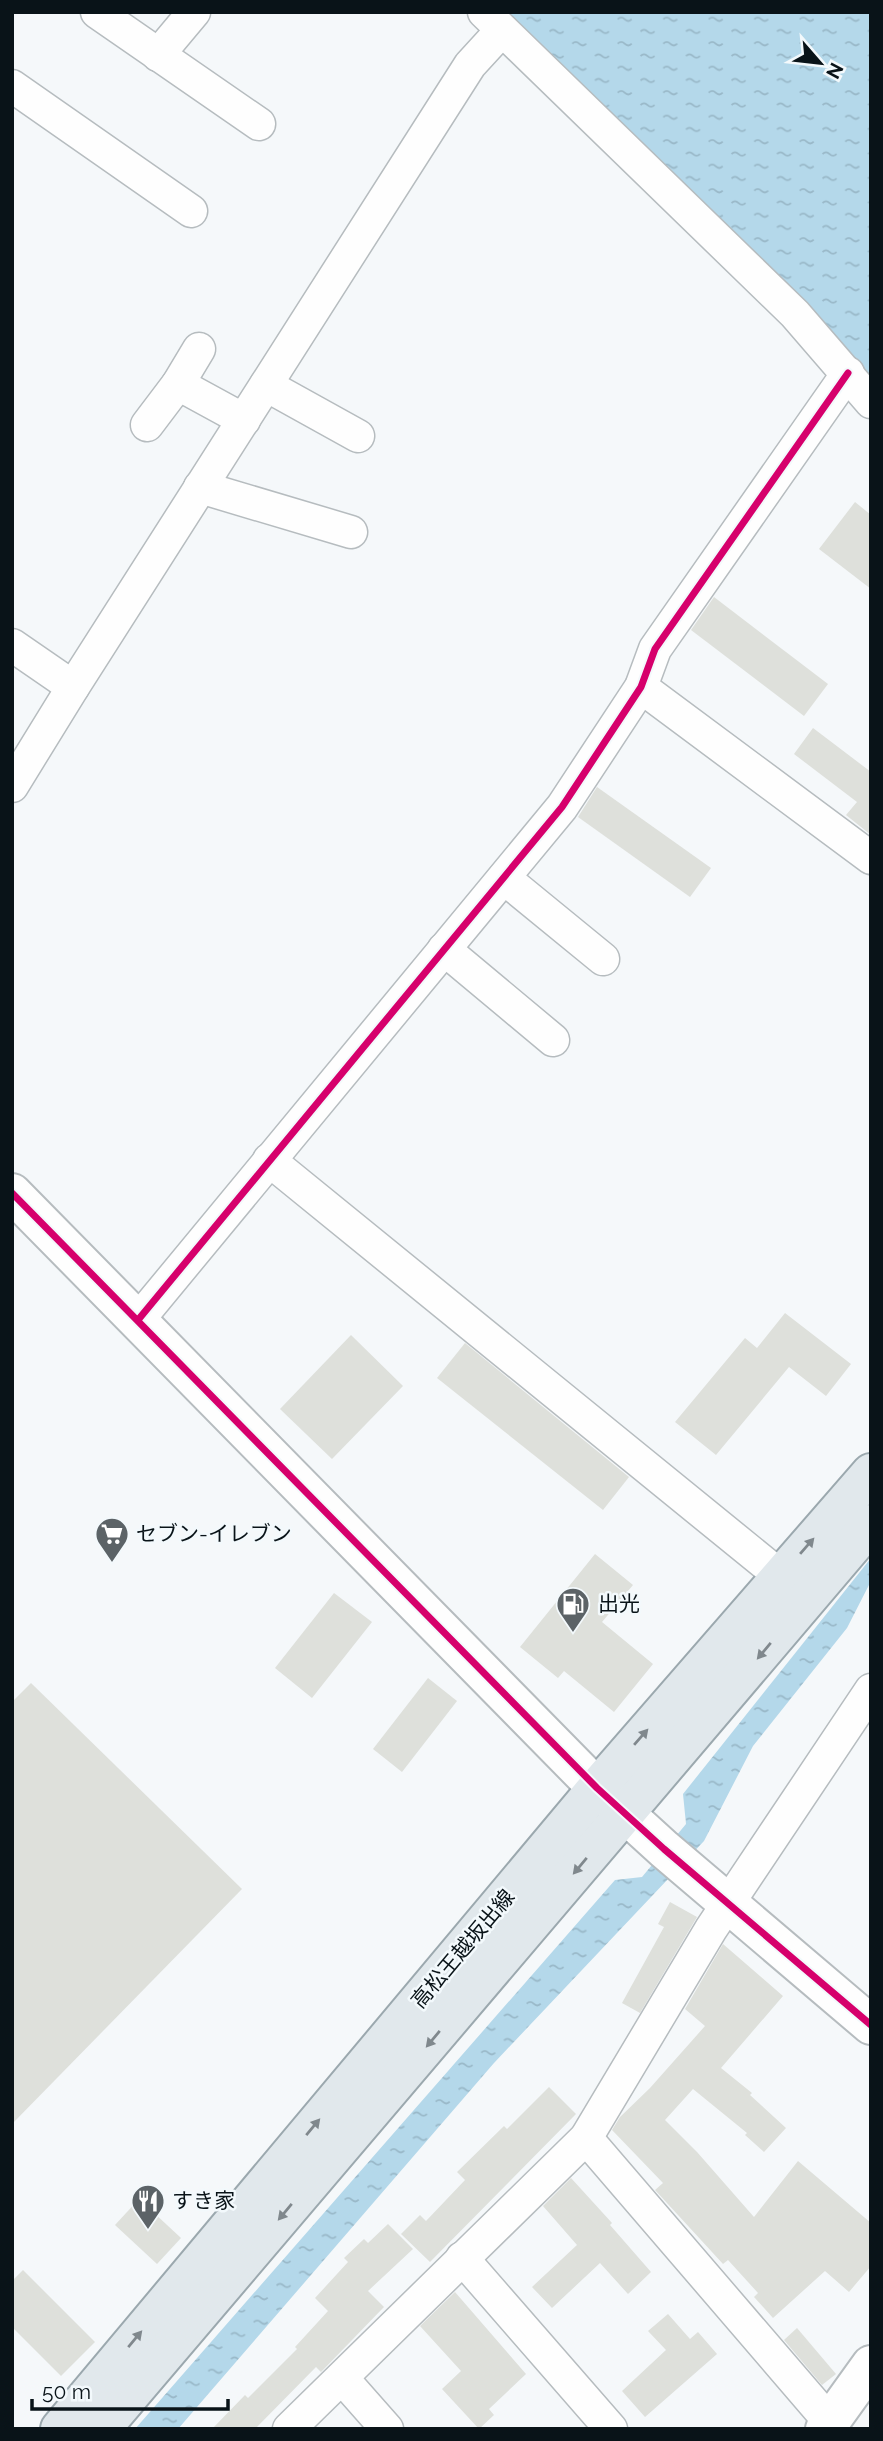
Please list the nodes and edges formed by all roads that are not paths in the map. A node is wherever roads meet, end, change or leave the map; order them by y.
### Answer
1 (97, 12) edge
2 (194, 12) edge
3 (493, 21) edge
4 (158, 55) junction
5 (12, 86) edge
6 (259, 124) dead end
7 (191, 211) dead end
8 (199, 349) dead end
9 (848, 373) junction
10 (178, 384) junction
11 (266, 385) junction
12 (871, 402) edge
13 (244, 420) junction
14 (147, 425) dead end
15 (358, 436) dead end
16 (200, 487) junction
17 (351, 532) dead end
18 (12, 645) edge
19 (73, 687) junction
20 (641, 687) junction
21 (12, 786) edge
22 (871, 858) edge
23 (504, 878) junction
24 (444, 949) junction
25 (603, 959) dead end
26 (553, 1040) dead end
27 (269, 1160) junction
28 (12, 1193) edge
29 (138, 1320) junction
30 (871, 1473) edge
31 (871, 1524) edge
32 (794, 1588) junction
33 (871, 1690) edge
34 (610, 1801) junction
35 (729, 1905) junction
36 (871, 2025) edge
37 (586, 2138) junction
38 (462, 2258) junction
39 (871, 2365) edge
40 (342, 2378) junction
41 (828, 2425) edge
42 (60, 2429) edge
43 (101, 2429) edge
44 (289, 2429) edge
45 (387, 2429) edge
46 (611, 2429) edge

1 - 4 street
2 - 4 street
3 - 9 street
3 - 11 street
4 - 6 street
5 - 7 street
8 - 10 street
9 - 12 street
9 - 20 street
10 - 13 street
10 - 14 street
11 - 13 street
11 - 15 street
13 - 16 street
16 - 17 street
16 - 19 street
18 - 19 street
19 - 21 street
20 - 22 street
20 - 23 street
23 - 24 street
23 - 25 street
24 - 26 street
24 - 27 street
27 - 29 street
27 - 32 street
28 - 29 street
29 - 34 street
32 -> 30 main road, 高松王越坂出線
31 - 32 main road, 高松王越坂出線
32 - 34 main road, 高松王越坂出線
33 - 35 street
34 - 35 street
42 -> 34 main road, 高松王越坂出線
34 -> 43 main road, 高松王越坂出線
35 - 36 street
35 - 37 street
37 - 38 street
37 - 41 street
38 - 40 street
38 - 46 street
39 - 41 street
40 - 44 street
40 - 45 street

